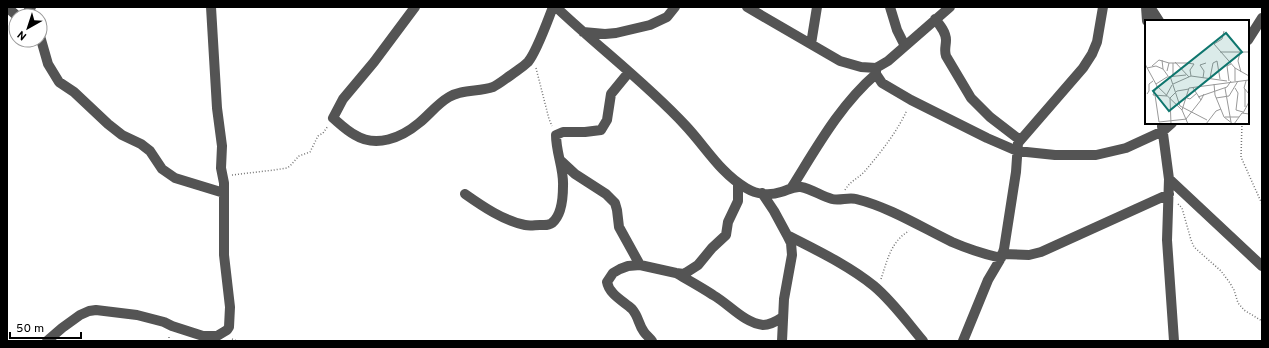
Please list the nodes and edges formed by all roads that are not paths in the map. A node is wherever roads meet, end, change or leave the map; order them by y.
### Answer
1 (211, 7) edge
2 (415, 7) edge
3 (553, 7) edge
4 (556, 7) edge
5 (676, 7) edge
6 (747, 7) edge
7 (817, 7) edge
8 (890, 7) edge
9 (950, 7) edge
10 (1103, 7) edge
11 (1146, 7) edge
12 (1150, 7) edge
13 (1262, 18) edge
14 (935, 19) junction
15 (1147, 20) edge
16 (1157, 20) edge
17 (583, 32) junction
18 (1249, 38) edge
19 (811, 44) junction
20 (905, 46) junction
21 (43, 48) edge
22 (876, 71) junction
23 (629, 72) junction
24 (1162, 127) edge
25 (1020, 140) junction
26 (1017, 151) junction
27 (561, 161) junction
28 (1169, 180) junction
29 (738, 183) junction
30 (792, 187) junction
31 (224, 193) junction
32 (465, 194) dead end
33 (762, 194) junction
34 (1169, 197) junction
35 (787, 235) junction
36 (1001, 256) junction
37 (640, 265) junction
38 (1262, 266) edge
39 (676, 273) junction
40 (783, 317) junction
41 (47, 341) edge
42 (652, 341) edge
43 (782, 341) edge
44 (923, 341) edge
45 (963, 341) edge
46 (1174, 341) edge

1 - 31 street
2 - 3 street
4 - 17 street
5 - 17 street
6 - 19 street
7 - 19 street
8 - 20 street
9 - 14 street
10 - 25 street
11 - 15 street
12 - 16 street
13 - 18 street
14 - 20 street
14 - 25 street
17 - 23 street
19 - 22 street
20 - 22 street
21 - 31 street
22 - 26 street
22 - 30 street
23 - 27 street
23 - 29 street
24 - 26 street
24 - 28 street
25 - 26 street
26 - 36 street
27 - 32 street
27 - 37 street
28 - 34 street
28 - 38 street
29 - 33 street
29 - 39 street
30 - 33 street
30 - 36 street
31 - 41 street
33 - 35 street
34 - 36 street
34 - 46 street
35 - 40 street
35 - 44 street
36 - 45 street
37 - 39 street
37 - 42 street
39 - 40 street
40 - 43 street

